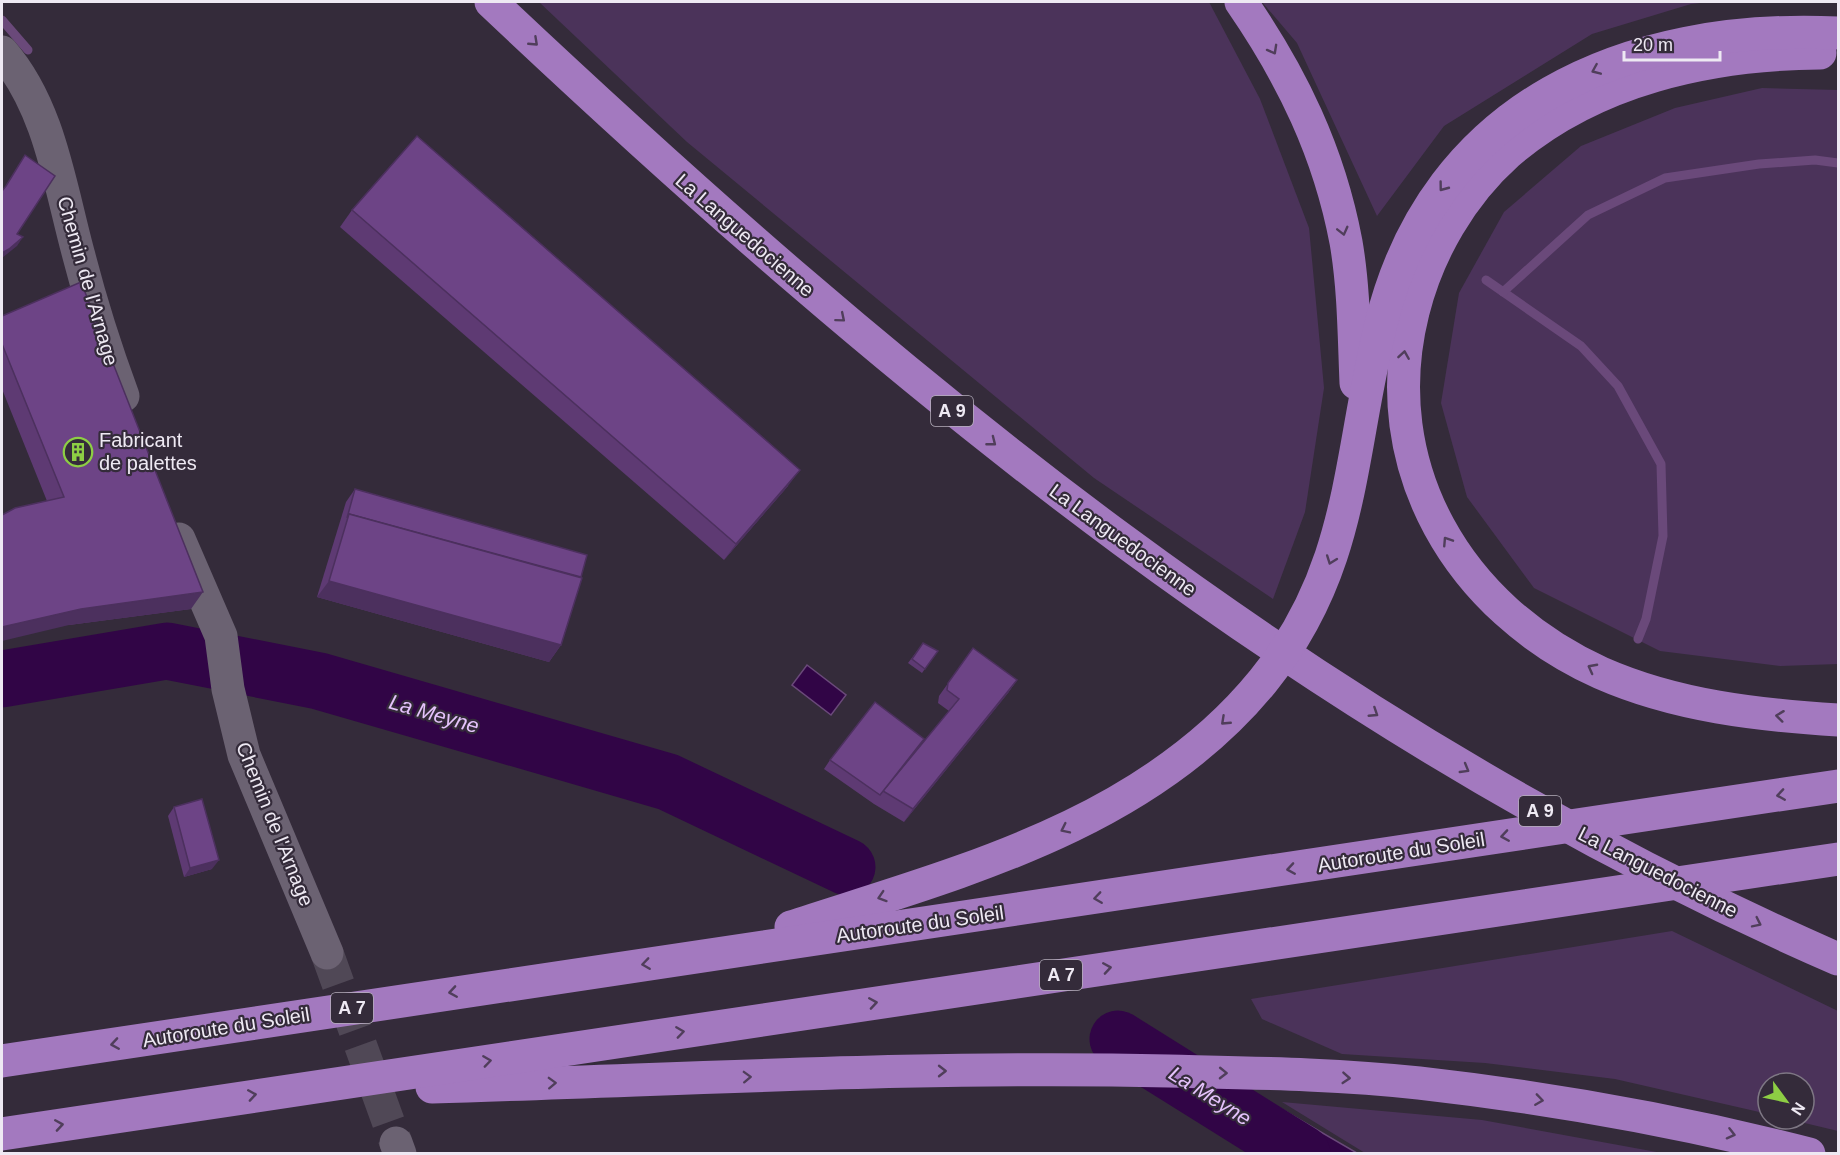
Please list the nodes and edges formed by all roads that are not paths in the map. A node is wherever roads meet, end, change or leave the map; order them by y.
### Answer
1 (491, 2) edge
2 (1241, 2) edge
3 (1839, 33) edge
4 (2, 52) edge
5 (1839, 54) edge
6 (133, 422) edge
7 (1359, 440) junction
8 (169, 516) edge
9 (1839, 720) edge
10 (1839, 786) edge
11 (1839, 859) edge
12 (327, 953) tunnel mouth
13 (704, 956) junction
14 (1837, 959) edge
15 (2, 1061) edge
16 (284, 1091) junction
17 (2, 1134) edge
18 (1809, 1154) edge

1 -> 14 highway, La Languedocienne / A 9
2 -> 7 highway
3 -> 7 highway
4 - 6 street, Chemin de l'Arnage
9 -> 5 highway
7 -> 13 highway
8 - 12 street, Chemin de l'Arnage
10 -> 13 highway, Autoroute du Soleil / A 7
16 -> 11 highway, A 7
13 -> 15 highway, Autoroute du Soleil / A 7
17 -> 16 highway, A 7
16 -> 18 highway

